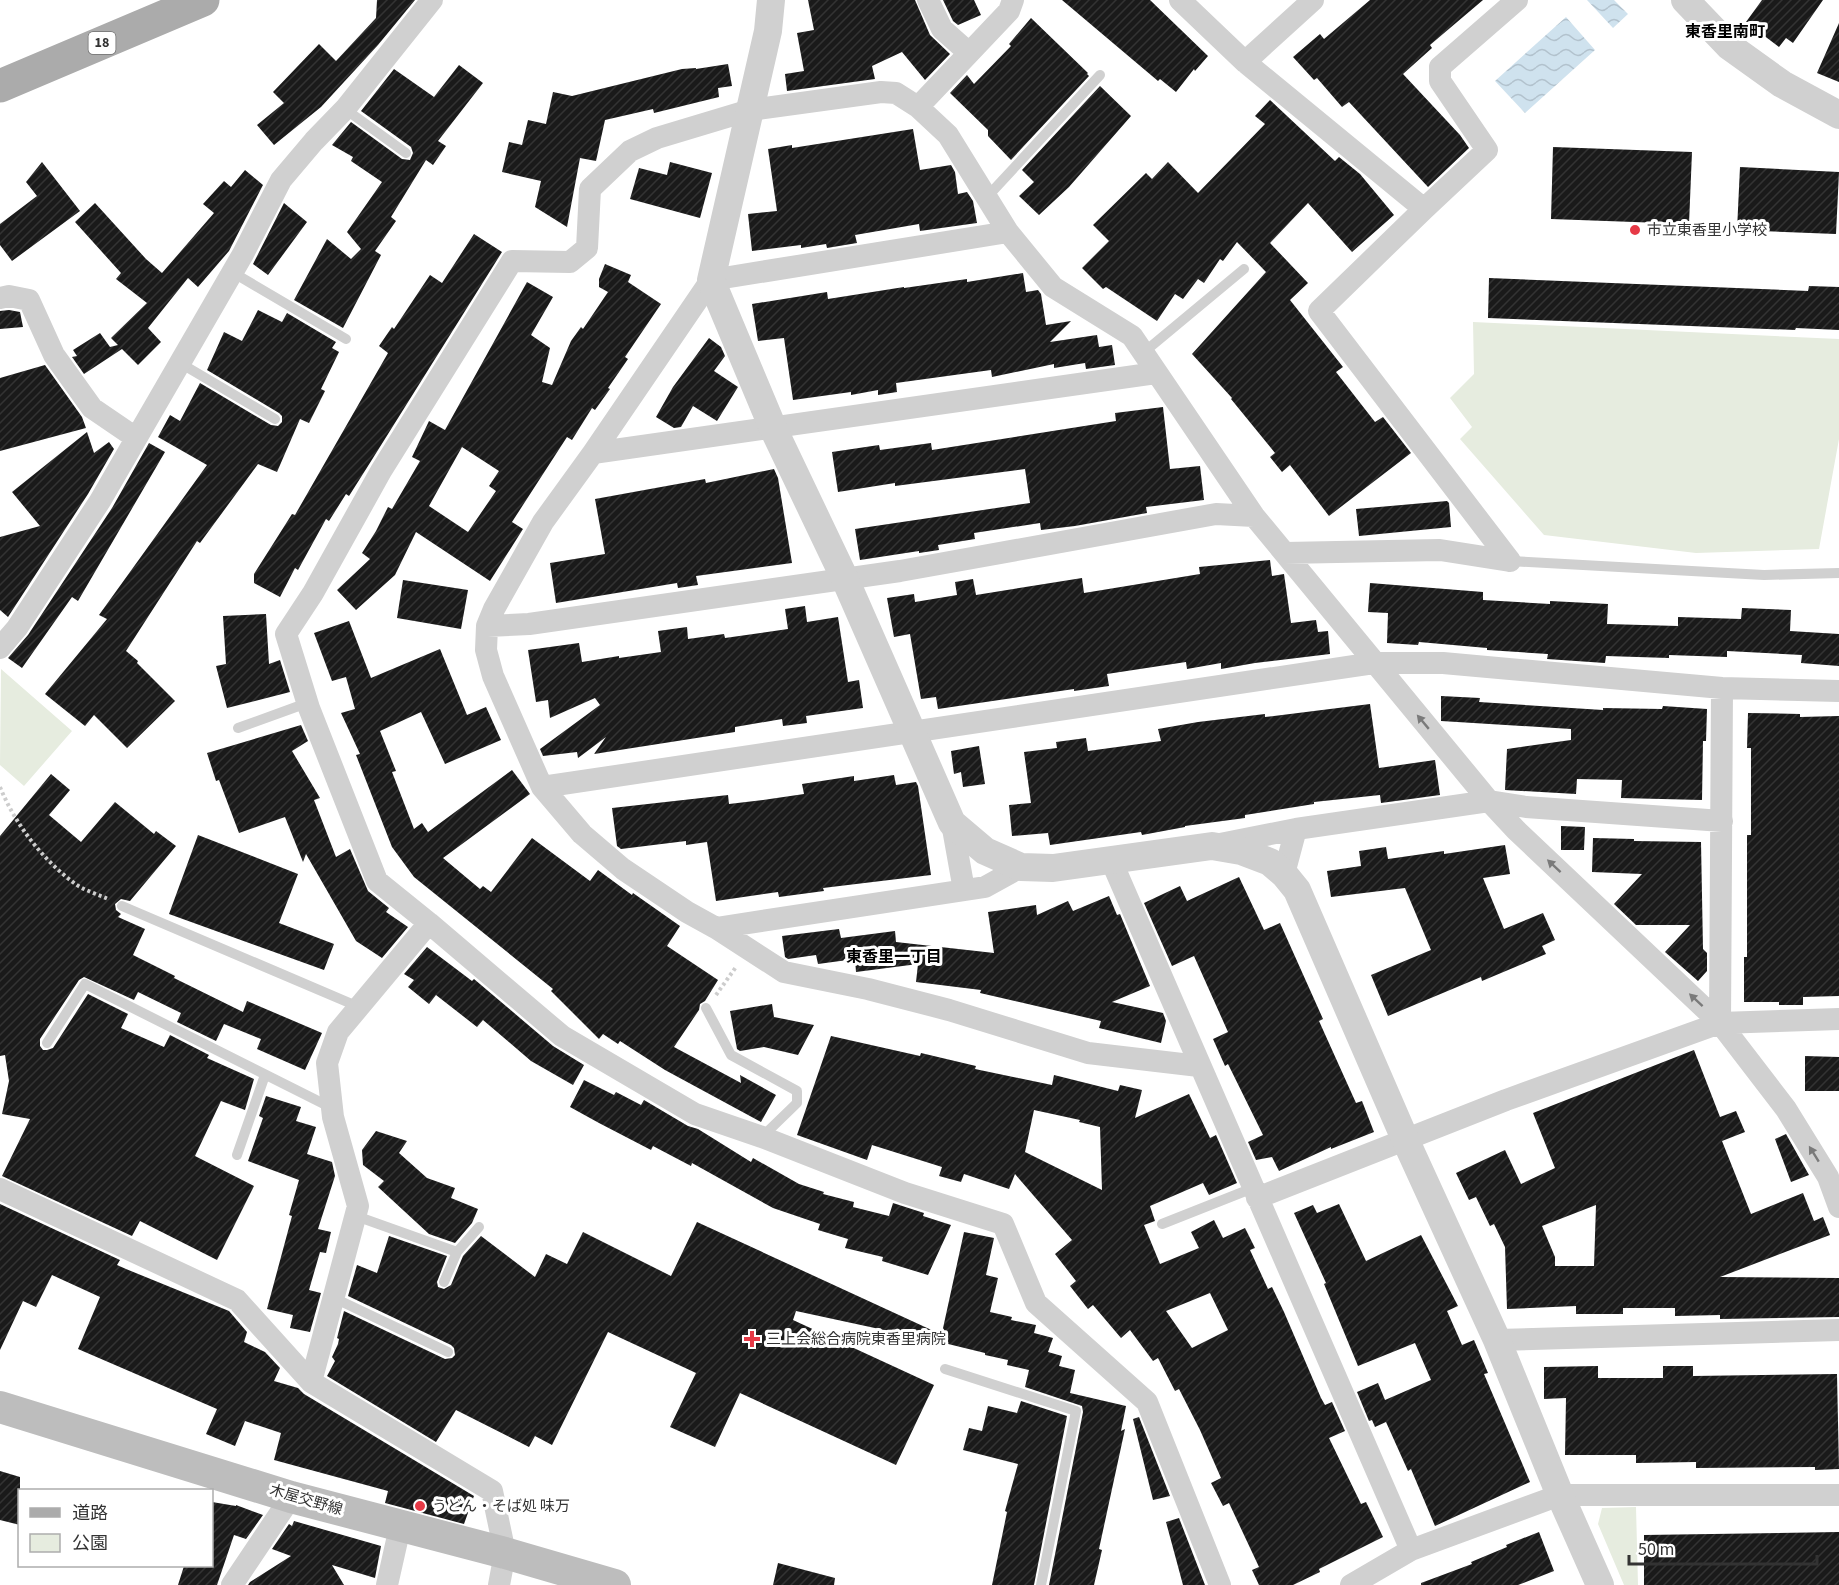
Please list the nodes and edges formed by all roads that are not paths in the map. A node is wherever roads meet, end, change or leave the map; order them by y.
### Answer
1 (203, 0) edge
2 (432, 0) edge
3 (771, 0) edge
4 (928, 0) edge
5 (1013, 0) edge
6 (1180, 0) edge
7 (1313, 0) edge
8 (1517, 0) edge
9 (1691, 2) edge
10 (969, 53) junction
11 (1245, 62) junction
12 (1100, 75) dead end
13 (0, 86) edge
14 (918, 107) junction
15 (345, 109) junction
16 (750, 110) junction
17 (1839, 115) edge
18 (406, 153) dead end
19 (987, 197) junction
20 (1424, 209) junction
21 (1008, 232) junction
22 (1244, 269) dead end
23 (232, 272) junction
24 (711, 280) junction
25 (0, 298) edge
26 (346, 339) dead end
27 (1143, 353) junction
28 (180, 363) junction
29 (1156, 373) junction
30 (275, 419) dead end
31 (772, 428) junction
32 (136, 438) junction
33 (592, 453) junction
34 (1254, 516) junction
35 (1285, 553) junction
36 (1510, 561) junction
37 (1839, 573) edge
38 (845, 579) junction
39 (487, 626) junction
40 (0, 648) edge
41 (1374, 663) junction
42 (1722, 688) junction
43 (1839, 691) edge
44 (308, 703) junction
45 (238, 728) dead end
46 (910, 731) junction
47 (542, 787) junction
48 (1490, 801) junction
49 (1722, 821) junction
50 (952, 823) junction
51 (1296, 829) junction
52 (1212, 846) junction
53 (1111, 860) junction
54 (1021, 867) junction
55 (1284, 874) junction
56 (964, 890) junction
57 (122, 906) road end
58 (429, 922) junction
59 (716, 928) junction
60 (358, 1007) junction
61 (706, 1008) road end
62 (1839, 1019) edge
63 (1720, 1023) junction
64 (47, 1043) dead end
65 (1199, 1066) junction
66 (265, 1075) junction
67 (332, 1108) junction
68 (762, 1137) junction
69 (1405, 1139) junction
70 (237, 1155) dead end
71 (1833, 1176) edge
72 (0, 1189) edge
73 (1255, 1193) junction
74 (1839, 1207) edge
75 (356, 1215) junction
76 (1162, 1224) dead end
77 (479, 1227) dead end
78 (457, 1252) junction
79 (444, 1282) dead end
80 (334, 1298) junction
81 (1839, 1330) edge
82 (1497, 1340) junction
83 (448, 1352) dead end
84 (945, 1369) dead end
85 (311, 1382) junction
86 (0, 1407) edge
87 (1560, 1495) junction
88 (1839, 1495) edge
89 (291, 1497) junction
90 (400, 1527) junction
91 (1411, 1550) junction
92 (505, 1553) junction
93 (571, 1579) edge
94 (232, 1585) edge
95 (387, 1585) edge
96 (499, 1585) edge
97 (615, 1585) edge
98 (1041, 1585) edge
99 (1220, 1585) edge
100 (1351, 1585) edge
101 (1600, 1585) edge

1 - 13 main road, 18
2 - 15 street
3 - 16 street
4 - 10 street
5 - 10 street
6 - 11 street
7 - 11 street
8 - 20 street
9 - 17 street
10 - 14 street
11 - 20 street
12 - 19 lane
14 - 16 street
14 - 19 street
15 - 18 lane
15 - 23 street
16 - 24 street
16 - 44 street
19 - 21 street
20 - 36 street
21 - 24 street
21 - 27 street
22 - 27 lane
23 - 26 lane
23 - 28 street
24 - 31 street
24 - 33 street
25 - 32 street
27 - 29 street
28 - 30 lane
28 - 32 street
29 - 31 street
29 - 34 street
31 - 33 street
31 - 38 street
32 - 40 street
33 - 39 street
34 - 35 street
34 - 38 street
35 - 36 street
35 - 41 street
36 - 37 lane
38 - 39 street
38 - 46 street
39 - 47 street
41 - 42 street
41 - 46 street
48 -> 41 street
42 - 43 street
42 - 49 street
44 - 45 lane
44 - 58 street
46 - 47 street
46 - 50 street
47 - 59 street
48 - 49 street
48 - 51 street
63 -> 48 street
49 - 63 street
50 - 54 street
50 - 56 street
51 - 52 street
51 - 55 street
52 - 53 street
52 - 55 street
53 - 54 street
53 - 65 street
54 - 56 street
55 - 69 street
56 - 59 street
57 - 60 lane
58 - 60 street
58 - 68 street
59 - 65 street
60 - 67 street
61 - 68 lane
62 - 63 street
63 - 69 street
71 -> 63 street
64 - 66 lane
65 - 73 street
66 - 67 lane
66 - 70 lane
67 - 75 street
68 - 99 street
69 - 73 street
69 - 82 street
71 - 74 street
72 - 85 street
73 - 76 lane
73 - 91 street
75 - 78 lane
75 - 80 street
77 - 78 lane
78 - 79 lane
80 - 83 lane
80 - 85 street
81 - 82 street
82 - 87 street
84 - 98 lane
85 - 92 street
86 - 89 main road, 木屋交野線
87 - 88 street
87 - 91 street
87 - 101 street
89 - 90 main road, 木屋交野線
89 - 94 street
90 - 92 main road, 木屋交野線
90 - 95 street
91 - 100 street
92 - 93 main road, 木屋交野線
92 - 96 street
93 - 97 main road, 木屋交野線

